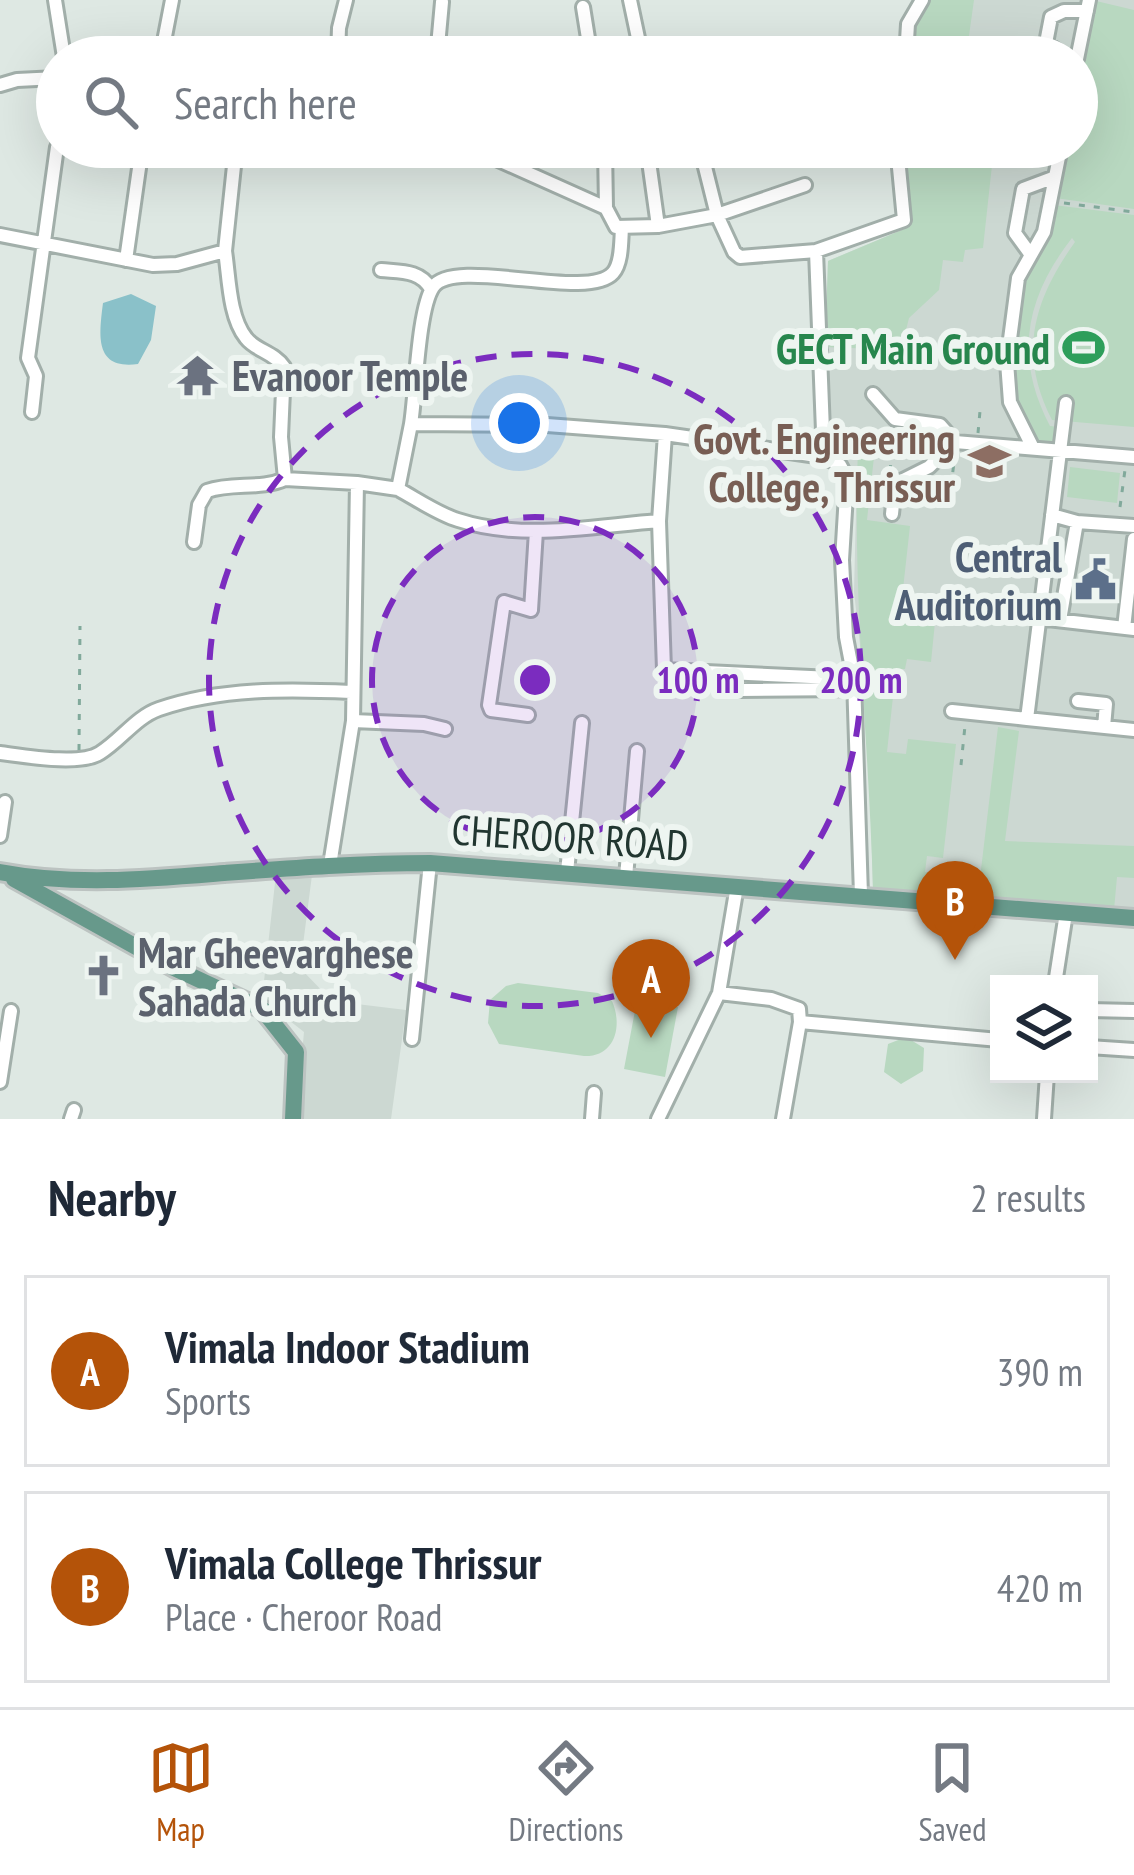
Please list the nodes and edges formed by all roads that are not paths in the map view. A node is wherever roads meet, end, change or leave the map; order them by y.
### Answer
1 (55, 0) edge
2 (172, 0) edge
3 (346, 0) edge
4 (630, 0) edge
5 (922, 0) edge
6 (442, 2) edge
7 (1088, 5) edge
8 (584, 8) dead end
9 (61, 36) edge
10 (165, 36) edge
11 (339, 36) edge
12 (439, 36) edge
13 (588, 36) edge
14 (638, 36) edge
15 (907, 36) edge
16 (1047, 36) edge
17 (1082, 36) edge
18 (36, 79) edge
19 (0, 85) edge
20 (54, 168) edge
21 (139, 168) edge
22 (234, 168) edge
23 (518, 168) edge
24 (605, 168) edge
25 (650, 168) edge
26 (705, 168) edge
27 (900, 168) edge
28 (1057, 168) edge
29 (1055, 177) junction
30 (805, 185) dead end
31 (606, 208) junction
32 (717, 214) junction
33 (658, 226) junction
34 (622, 228) junction
35 (0, 235) edge
36 (45, 243) junction
37 (225, 251) junction
38 (816, 251) junction
39 (1031, 255) junction
40 (126, 260) junction
41 (381, 270) dead end
42 (431, 289) junction
43 (873, 394) dead end
44 (1066, 403) dead end
45 (32, 412) dead end
46 (411, 424) junction
47 (665, 434) junction
48 (925, 439) dead end
49 (955, 442) junction
50 (1032, 446) junction
51 (1060, 449) junction
52 (824, 457) junction
53 (1131, 457) edge
54 (286, 479) junction
55 (357, 483) junction
56 (398, 490) junction
57 (892, 514) dead end
58 (1052, 515) junction
59 (659, 521) junction
60 (1077, 522) junction
61 (1134, 526) edge
62 (536, 531) junction
63 (1134, 538) edge
64 (194, 542) dead end
65 (1039, 617) junction
66 (1060, 620) junction
67 (1129, 628) edge
68 (854, 684) junction
69 (739, 690) dead end
70 (351, 692) junction
71 (1078, 701) dead end
72 (952, 711) dead end
73 (528, 715) dead end
74 (1035, 718) junction
75 (352, 721) junction
76 (582, 724) dead end
77 (1104, 727) junction
78 (445, 729) dead end
79 (1134, 730) edge
80 (637, 752) dead end
81 (0, 753) edge
82 (5, 802) dead end
83 (0, 836) edge
84 (430, 862) junction
85 (330, 865) junction
86 (2, 872) edge
87 (567, 872) junction
88 (626, 877) junction
89 (736, 886) junction
90 (861, 895) junction
91 (1066, 913) junction
92 (1134, 918) edge
93 (1056, 975) edge
94 (719, 993) junction
95 (11, 1010) dead end
96 (1098, 1010) edge
97 (1134, 1012) edge
98 (800, 1022) junction
99 (412, 1039) dead end
100 (990, 1039) edge
101 (1098, 1048) edge
102 (1134, 1050) edge
103 (0, 1082) edge
104 (1046, 1083) edge
105 (594, 1093) dead end
106 (293, 1119) edge
107 (592, 1119) edge
108 (658, 1119) edge
109 (783, 1119) edge
110 (1044, 1119) edge

1 - 9 street
2 - 10 street
3 - 11 street
4 - 14 street
5 - 15 street
6 - 12 street
7 - 16 street
7 - 17 street
8 - 13 street
18 - 19 street
20 - 36 street
21 - 40 street
22 - 37 street
23 - 31 street
24 - 31 street
25 - 33 street
26 - 32 street
27 - 38 street
28 - 29 street
29 - 39 street
29 - 39 street
30 - 32 street
31 - 34 street
32 - 33 street
32 - 38 street
33 - 34 street
34 - 42 street
35 - 36 street
36 - 40 street
36 - 45 street
37 - 40 street
37 - 54 street
38 - 52 street
39 - 50 street
41 - 42 street
42 - 46 street
43 - 49 street
44 - 51 street
46 - 47 street
46 - 56 street
47 - 52 street
47 - 59 street
48 - 49 street
49 - 50 street
49 - 57 street
50 - 51 street
51 - 53 street
51 - 58 street
52 - 68 street
54 - 55 street
54 - 64 street
55 - 56 street
55 - 70 street
56 - 62 street
58 - 60 street
58 - 65 street
59 - 62 street
59 - 68 street
60 - 61 street
60 - 66 street
62 - 73 street
63 - 67 street
65 - 66 street
65 - 74 street
66 - 67 street
68 - 69 street
68 - 90 street
70 - 75 street
70 - 81 street
71 - 77 street
72 - 74 street
74 - 77 street
75 - 78 street
75 - 85 street
76 - 87 street
77 - 79 street
80 - 88 street
82 - 83 street
84 - 85 main road, CHEROOR ROAD
84 - 87 main road, CHEROOR ROAD
84 - 99 street
85 - 86 main road, CHEROOR ROAD
86 - 106 main road
87 - 88 main road, CHEROOR ROAD
88 - 89 main road, CHEROOR ROAD
89 - 90 main road, CHEROOR ROAD
89 - 94 street
90 - 91 main road, CHEROOR ROAD
91 - 92 main road, CHEROOR ROAD
91 - 93 street
94 - 98 street
94 - 108 street
95 - 103 street
96 - 97 street
98 - 100 street
98 - 109 street
101 - 102 street
104 - 110 street
105 - 107 street

